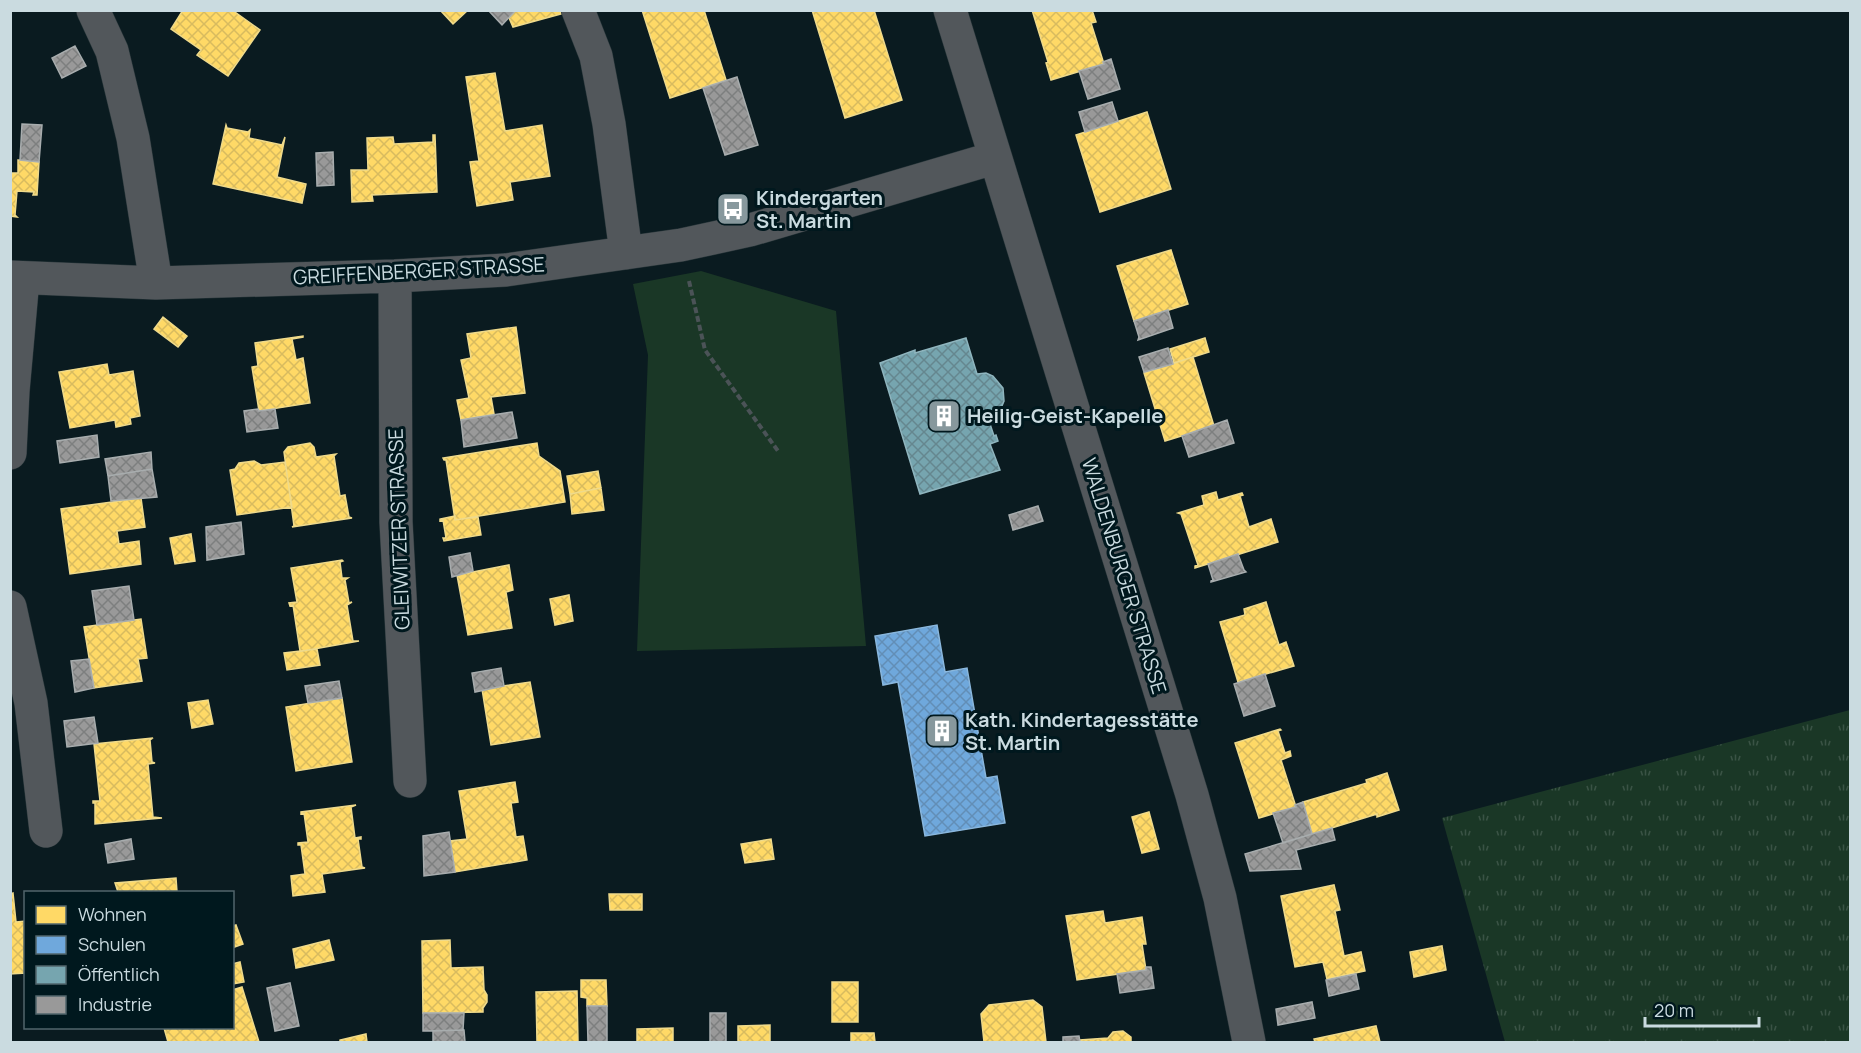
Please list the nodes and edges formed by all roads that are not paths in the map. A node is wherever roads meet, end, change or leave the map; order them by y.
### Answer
1 (93, 10) edge
2 (578, 10) edge
3 (950, 10) edge
4 (994, 158) junction
5 (626, 253) junction
6 (395, 276) junction
7 (17, 278) edge
8 (156, 283) junction
9 (10, 453) edge
10 (10, 607) edge
11 (410, 781) dead end
12 (46, 831) dead end
13 (1249, 1042) edge

1 - 8 street
2 - 5 street
3 - 4 street, WALDENBURGER STRASSE
4 - 5 street, GREIFFENBERGER STRASSE
4 - 13 street, WALDENBURGER STRASSE
5 - 6 street, GREIFFENBERGER STRASSE
6 - 8 street, GREIFFENBERGER STRASSE
6 - 11 street, GLEIWITZER STRASSE
7 - 8 street, GREIFFENBERGER STRASSE
7 - 9 street
10 - 12 street

